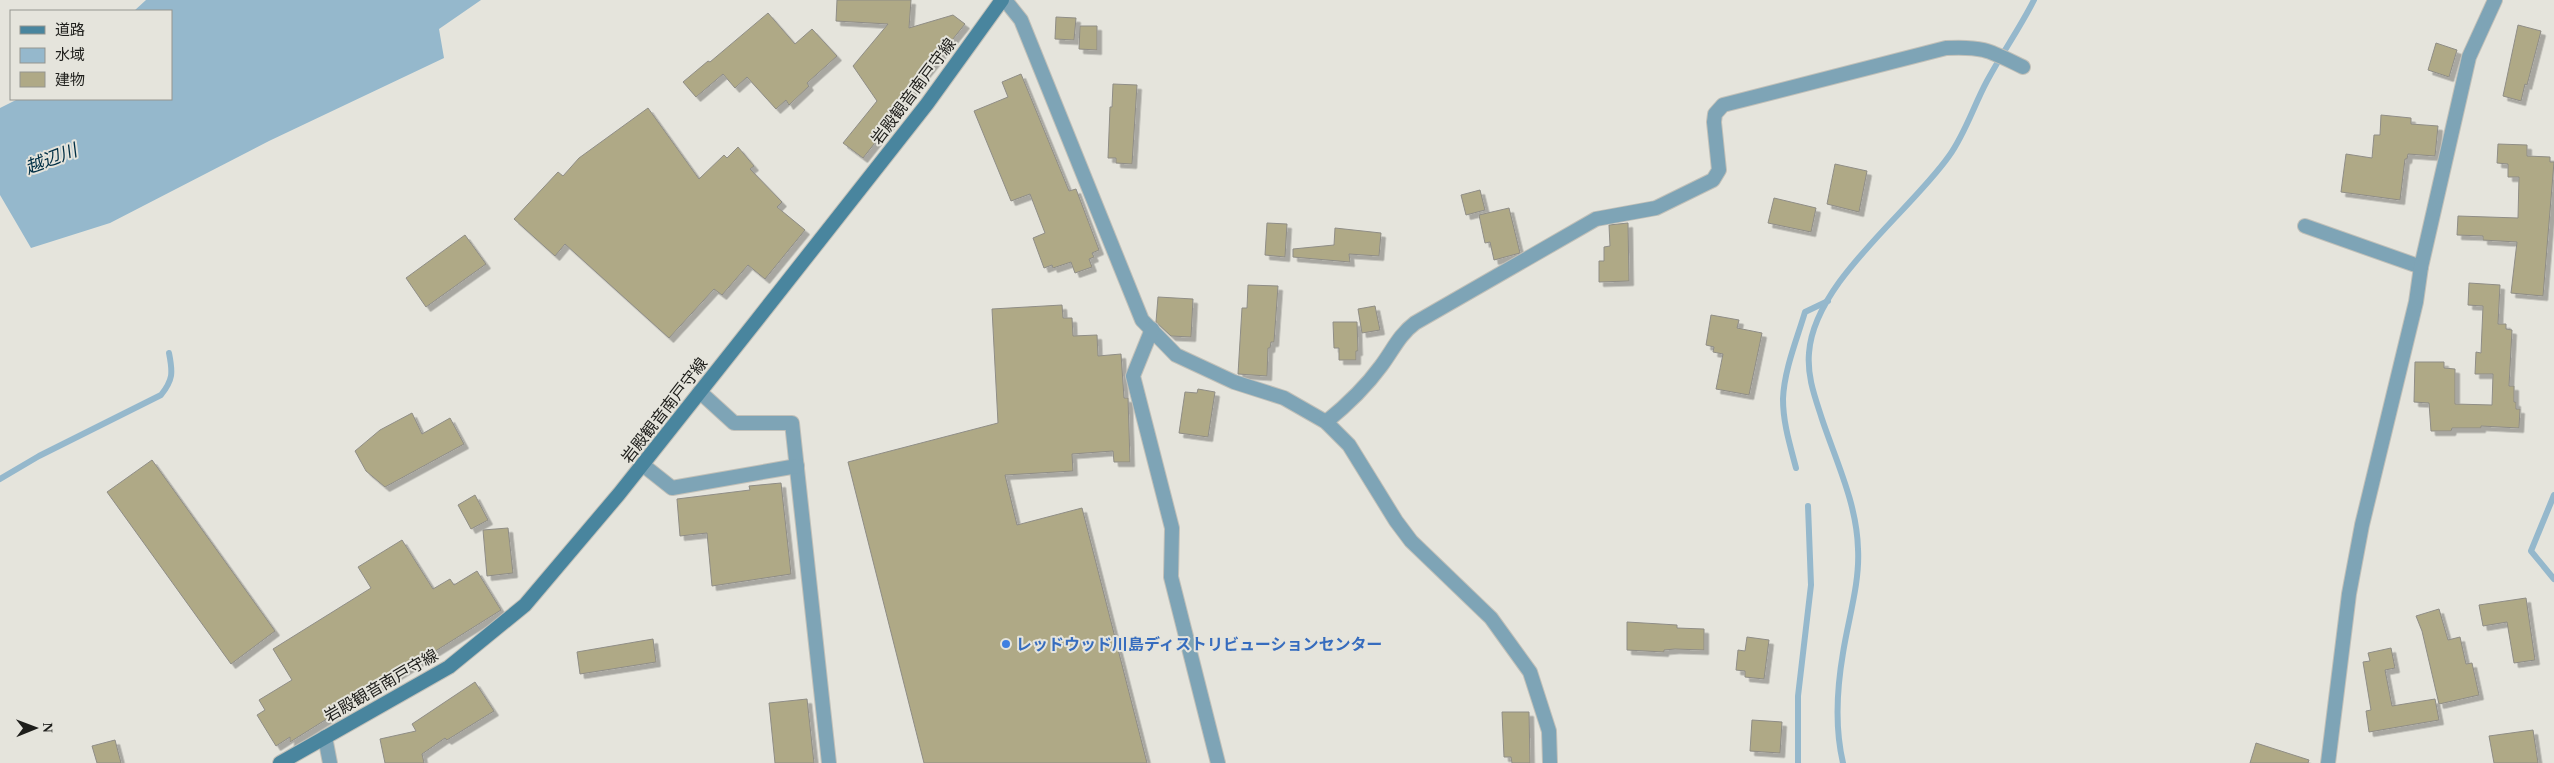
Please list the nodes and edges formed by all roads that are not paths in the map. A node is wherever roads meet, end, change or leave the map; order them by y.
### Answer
1 (1003, 0) edge
2 (2495, 0) edge
3 (2018, 65) dead end
4 (2305, 226) dead end
5 (2421, 267) junction
6 (1152, 329) junction
7 (700, 392) junction
8 (1326, 422) junction
9 (643, 465) junction
10 (797, 466) junction
11 (325, 737) junction
12 (280, 763) edge
13 (330, 763) edge
14 (829, 763) edge
15 (1218, 763) edge
16 (1550, 763) edge
17 (2328, 763) edge

1 - 6 street
1 - 7 main road, 岩殿観音南戸守線
2 - 5 street
3 - 8 street
4 - 5 street
5 - 17 street
6 - 8 street
6 - 15 street
7 - 9 main road, 岩殿観音南戸守線
7 - 10 street
8 - 16 street
9 - 10 street
9 - 11 main road, 岩殿観音南戸守線
10 - 14 street
11 - 12 main road, 岩殿観音南戸守線
11 - 13 street

